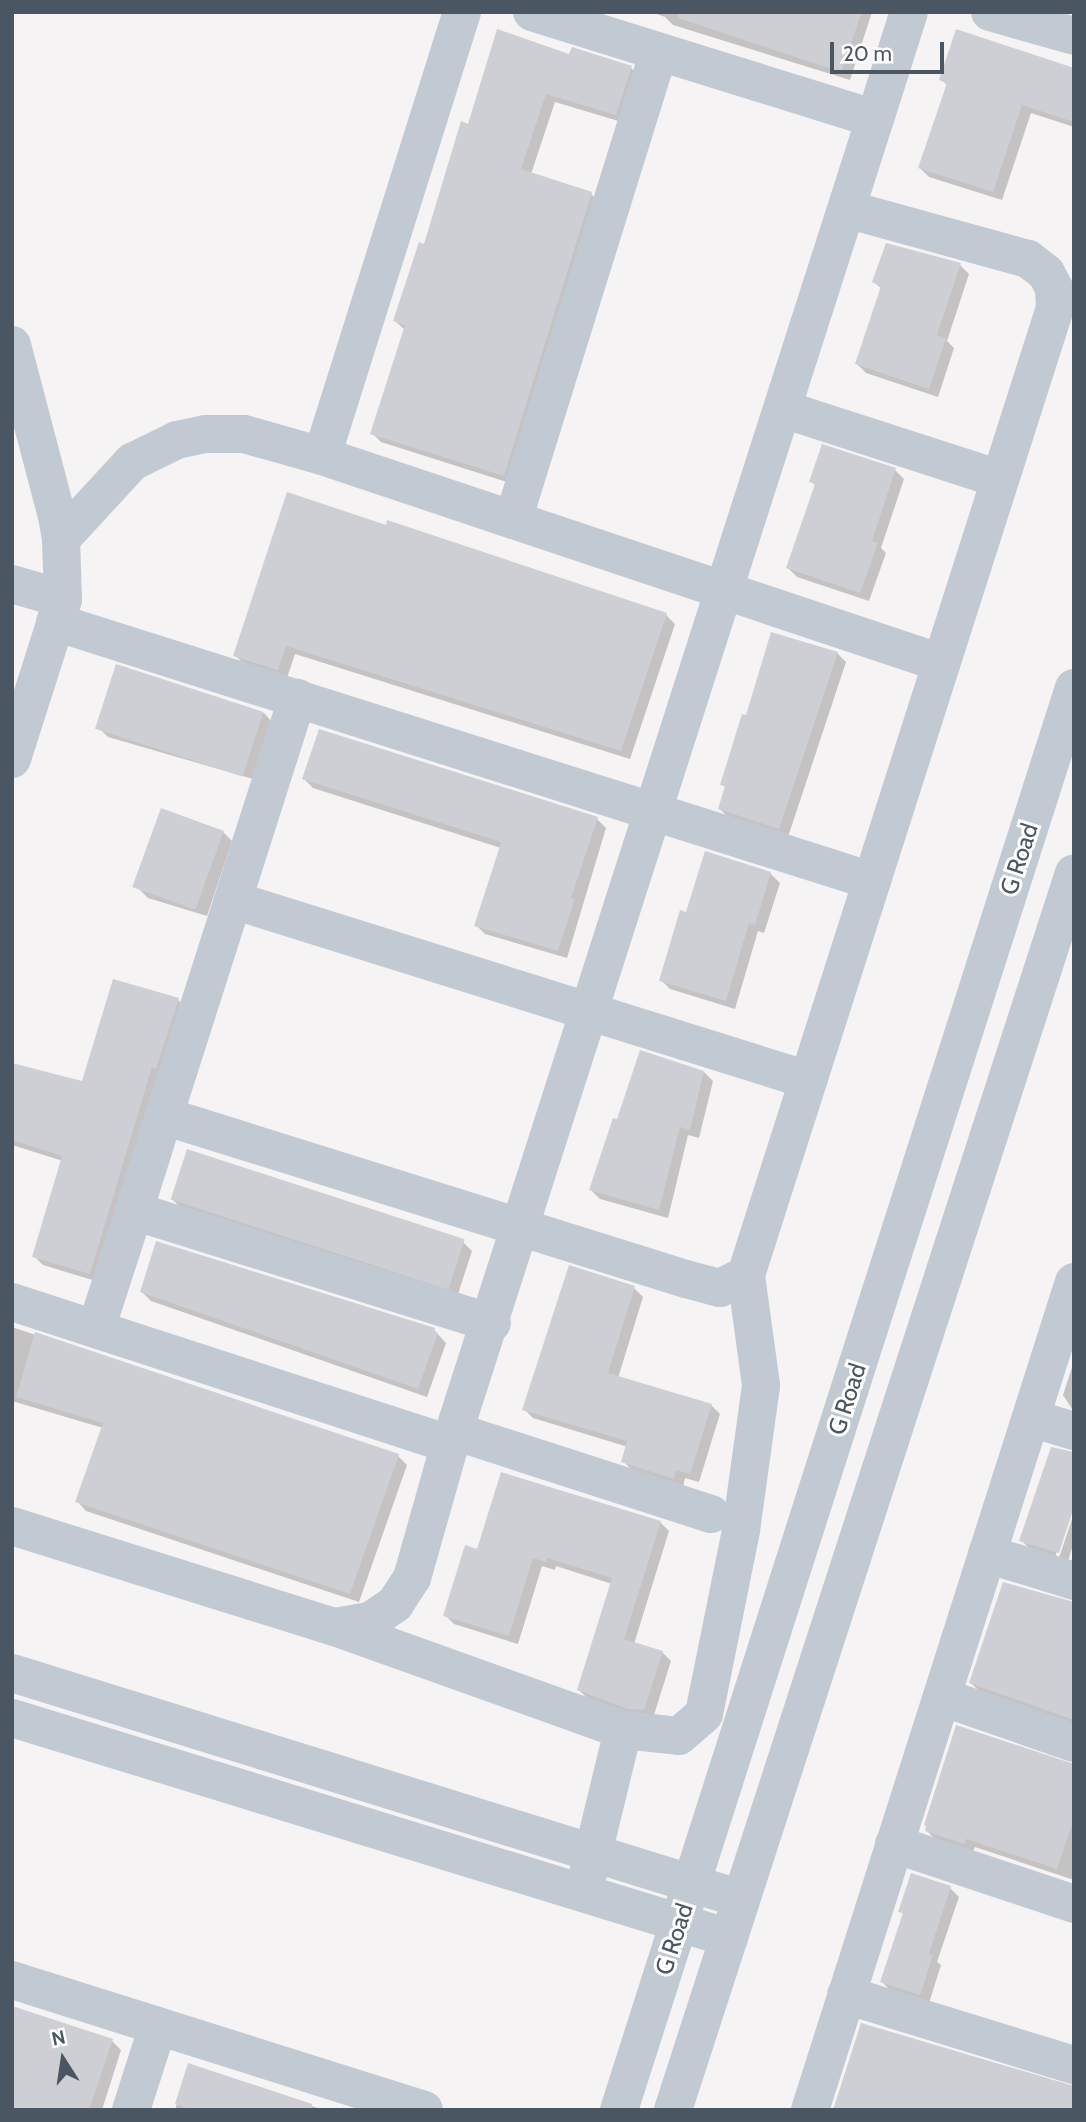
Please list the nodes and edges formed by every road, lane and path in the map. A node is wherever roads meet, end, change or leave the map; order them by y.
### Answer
1 (462, 12) edge
2 (532, 12) edge
3 (909, 12) edge
4 (990, 12) edge
5 (1074, 36) edge
6 (659, 52) junction
7 (875, 119) junction
8 (847, 209) junction
9 (12, 345) edge
10 (783, 409) junction
11 (323, 456) junction
12 (1000, 479) junction
13 (513, 520) junction
14 (61, 539) junction
15 (12, 584) edge
16 (725, 591) junction
17 (59, 610) junction
18 (941, 663) junction
19 (1074, 688) edge
20 (298, 698) junction
21 (12, 759) edge
22 (655, 810) junction
23 (1074, 873) edge
24 (872, 881) junction
25 (233, 900) junction
26 (591, 1012) junction
27 (808, 1080) junction
28 (164, 1115) junction
29 (134, 1211) junction
30 (522, 1227) junction
31 (746, 1275) junction
32 (1074, 1282) edge
33 (12, 1302) edge
34 (492, 1323) junction
35 (96, 1329) junction
36 (1031, 1418) junction
37 (1074, 1430) edge
38 (453, 1438) junction
39 (711, 1514) dead end
40 (12, 1526) edge
41 (988, 1553) junction
42 (1074, 1581) edge
43 (335, 1627) junction
44 (12, 1673) edge
45 (942, 1698) junction
46 (12, 1718) edge
47 (622, 1730) junction
48 (1074, 1743) edge
49 (894, 1844) junction
50 (595, 1853) junction
51 (692, 1883) junction
52 (583, 1894) junction
53 (741, 1899) junction
54 (1074, 1903) edge
55 (679, 1923) junction
56 (729, 1938) junction
57 (12, 1980) edge
58 (846, 1995) junction
59 (158, 2026) junction
60 (1074, 2065) edge
61 (131, 2110) edge
62 (424, 2110) edge
63 (619, 2110) edge
64 (673, 2110) edge
65 (810, 2110) edge

1 - 11 street
2 - 6 street
3 - 7 street
4 - 5 street
6 - 7 street
6 - 13 street
7 - 8 street
8 - 10 street
8 - 12 street
9 - 14 street
10 - 12 street
10 - 16 street
11 - 13 street
11 - 14 street
12 - 18 street
13 - 16 street
14 - 17 street
15 - 17 street
16 - 18 street
16 - 22 street
17 - 20 street
17 - 21 street
18 - 24 street
19 - 51 street, G Road
20 - 22 street
20 - 25 street
22 - 24 street
22 - 26 street
23 - 53 street
24 - 27 street
25 - 26 street
25 - 28 street
26 - 27 street
26 - 30 street
27 - 31 street
28 - 29 street
28 - 30 street
29 - 34 street
29 - 35 street
30 - 31 street
30 - 34 street
31 - 47 street
32 - 36 street
33 - 35 street
34 - 38 street
35 - 38 street
36 - 37 street
36 - 41 street
38 - 39 street
38 - 43 street
40 - 43 street
41 - 42 street
41 - 45 street
43 - 47 street
44 - 50 street
45 - 48 street
45 - 49 street
46 - 52 street
47 - 50 street
49 - 54 street
49 - 58 street
50 - 51 street
50 - 52 street
51 - 53 street
51 - 55 street, G Road
52 - 55 street
53 - 56 street
55 - 56 street
55 - 63 street, G Road
56 - 64 street
57 - 59 street
58 - 60 street
58 - 65 street
59 - 61 street
59 - 62 street

